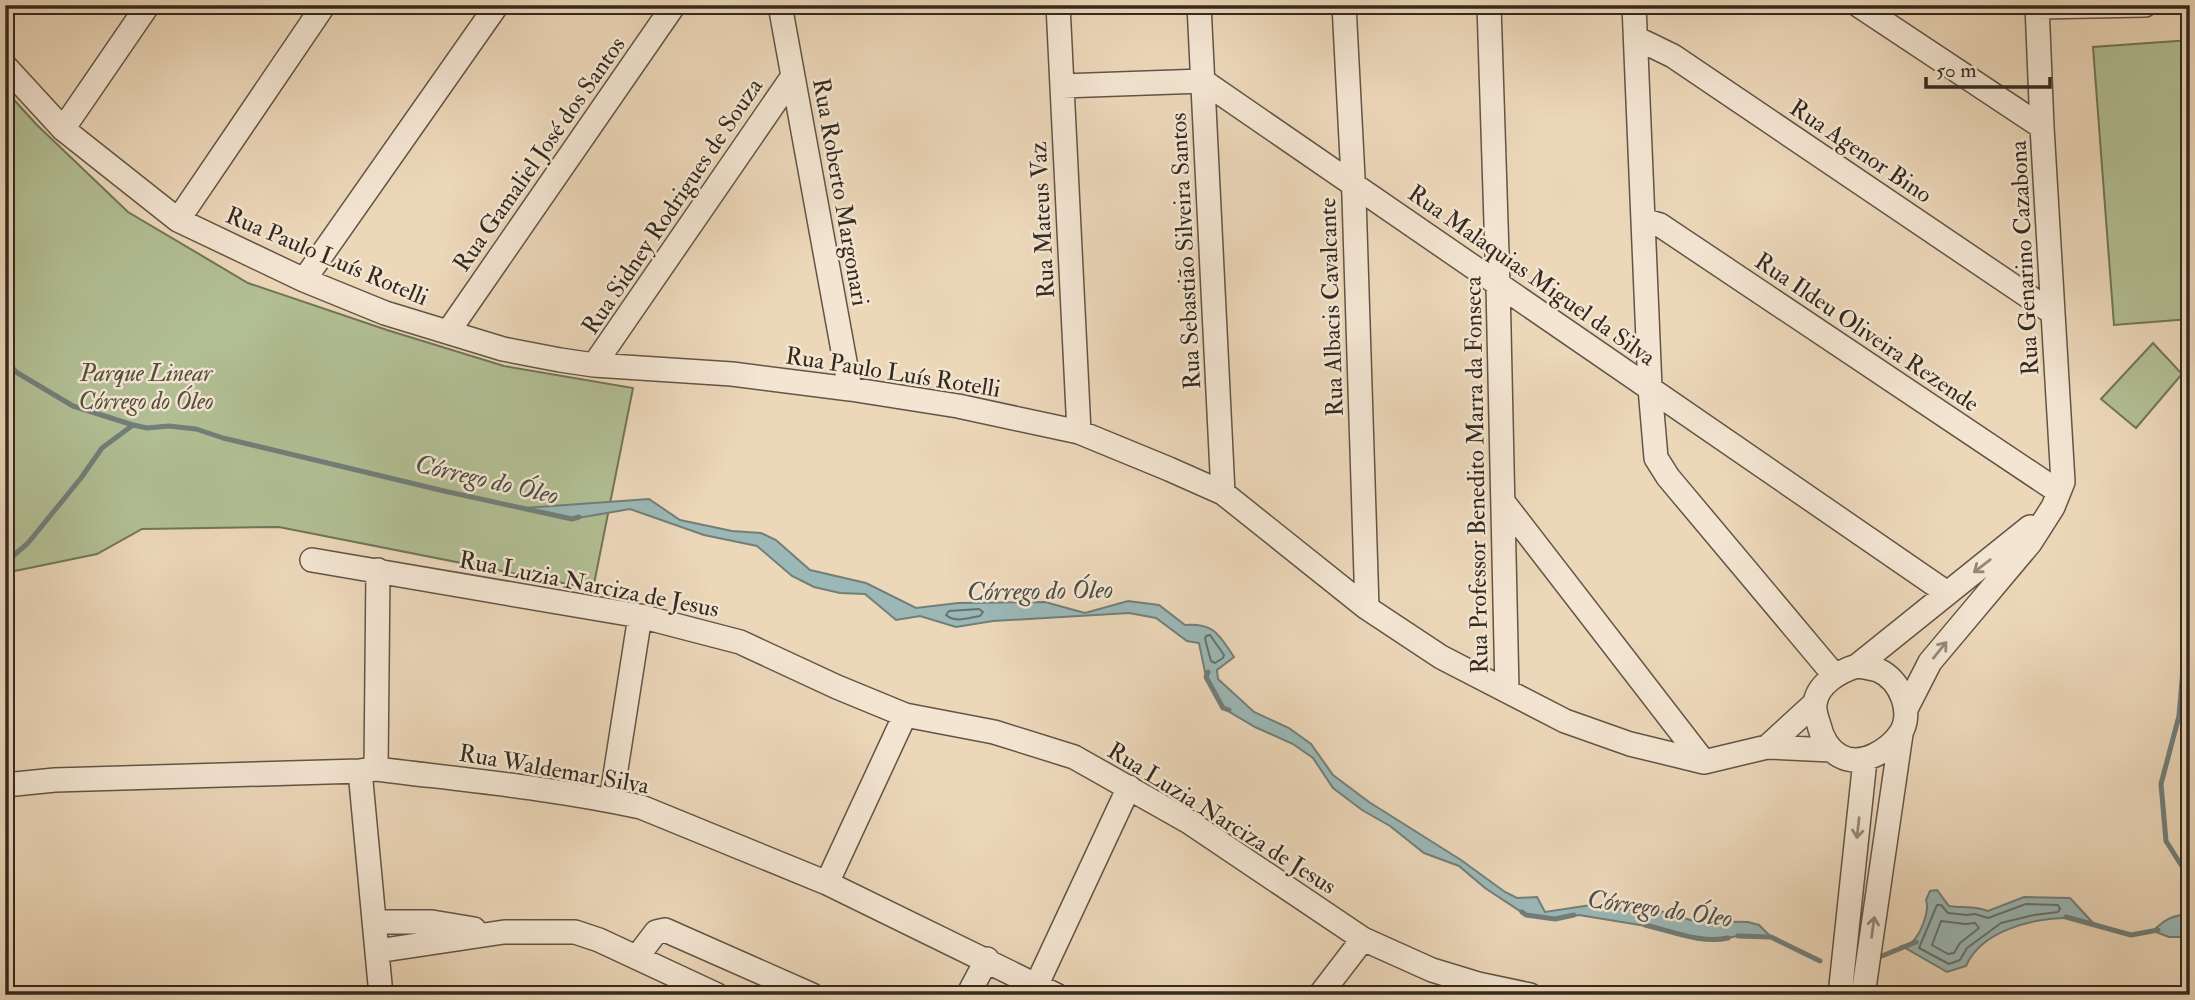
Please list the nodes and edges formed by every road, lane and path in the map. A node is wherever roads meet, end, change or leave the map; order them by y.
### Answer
1 (148, 5) edge
2 (324, 5) edge
3 (497, 5) edge
4 (674, 5) edge
5 (780, 5) edge
6 (1058, 5) edge
7 (1199, 5) edge
8 (1345, 5) edge
9 (1489, 5) edge
10 (1634, 5) edge
11 (1858, 5) edge
12 (2145, 5) edge
13 (2038, 6) edge
14 (1636, 38) junction
15 (5, 66) edge
16 (793, 76) junction
17 (1203, 81) junction
18 (1062, 86) junction
19 (2042, 127) junction
20 (62, 129) junction
21 (1353, 184) junction
22 (178, 220) junction
23 (1643, 220) junction
24 (304, 280) junction
25 (1498, 285) junction
26 (2053, 313) junction
27 (448, 332) junction
28 (594, 365) junction
29 (1650, 388) junction
30 (850, 389) junction
31 (1079, 432) junction
32 (1223, 494) junction
33 (2056, 499) junction
34 (1504, 503) junction
35 (312, 560) dead end
36 (378, 570) junction
37 (1947, 593) junction
38 (1367, 608) junction
39 (640, 616) junction
40 (1857, 666) junction
41 (1835, 676) junction
42 (1507, 691) junction
43 (1815, 703) junction
44 (1906, 709) junction
45 (905, 715) junction
46 (1901, 734) junction
47 (1767, 747) junction
48 (1831, 750) junction
49 (1865, 760) junction
50 (1703, 762) junction
51 (368, 770) junction
52 (5, 785) edge
53 (1129, 787) junction
54 (611, 801) junction
55 (827, 883) junction
56 (374, 922) junction
57 (490, 933) junction
58 (1363, 939) junction
59 (377, 951) junction
60 (637, 957) junction
61 (987, 960) junction
62 (1046, 989) edge
63 (381, 995) edge
64 (718, 995) edge
65 (812, 995) edge
66 (968, 995) edge
67 (1320, 995) edge
68 (1530, 995) edge
69 (1840, 995) edge
70 (1863, 995) edge

1 - 20 street
2 - 22 street
3 - 24 street
4 - 27 street, Rua Gamaliel José dos Santos
5 - 16 street, Rua Roberto Margonari
6 - 18 street, Rua Mateus Vaz
7 - 17 street, Rua Sebastião Silveira Santos
8 - 21 street, Rua Albacis Cavalcante
9 - 25 street, Rua Professor Benedito Marra da Fonseca
10 - 14 street
11 - 19 street
12 - 13 street
13 - 19 street, Rua Genarino Cazabona
14 - 23 street
14 - 26 street, Rua Agenor Bino
15 - 20 street, Rua Paulo Luís Rotelli
16 - 28 street, Rua Sidney Rodrigues de Souza
16 - 30 street, Rua Roberto Margonari
17 - 18 street
17 - 21 street, Rua Malaquias Miguel da Silva
17 - 32 street, Rua Sebastião Silveira Santos
18 - 31 street, Rua Mateus Vaz
19 - 26 street, Rua Genarino Cazabona
20 - 22 street, Rua Paulo Luís Rotelli
21 - 25 street, Rua Malaquias Miguel da Silva
21 - 38 street, Rua Albacis Cavalcante
22 - 24 street, Rua Paulo Luís Rotelli
23 - 29 street
23 - 33 street, Rua Ildeu Oliveira Rezende
24 - 27 street, Rua Paulo Luís Rotelli
25 - 29 street, Rua Malaquias Miguel da Silva
25 - 34 street, Rua Professor Benedito Marra da Fonseca
26 - 33 street, Rua Genarino Cazabona
27 - 28 street, Rua Paulo Luís Rotelli
28 - 30 street, Rua Paulo Luís Rotelli
29 - 37 street, Rua Malaquias Miguel da Silva
29 - 41 street
30 - 31 street, Rua Paulo Luís Rotelli
31 - 32 street, Rua Paulo Luís Rotelli
32 - 38 street, Rua Paulo Luís Rotelli
33 -> 37 street
44 -> 33 street, Rua Genarino Cazabona
34 - 42 street, Rua Professor Benedito Marra da Fonseca
34 - 50 street
35 - 36 street, Rua Luzia Narciza de Jesus
36 - 39 street, Rua Luzia Narciza de Jesus
36 - 51 street
37 - 40 street
38 - 42 street, Rua Paulo Luís Rotelli
39 - 45 street, Rua Luzia Narciza de Jesus
39 - 54 street
40 - 41 street
40 - 44 street
41 - 43 street
42 - 50 street, Rua Paulo Luís Rotelli
43 - 47 street, Rua Paulo Luís Rotelli
43 - 48 street
44 - 46 street
45 - 53 street, Rua Luzia Narciza de Jesus
45 - 55 street
46 - 49 street
70 -> 46 street
47 - 48 street, Rua Paulo Luís Rotelli
47 - 50 street, Rua Paulo Luís Rotelli
48 - 49 street
49 -> 69 street
51 - 52 street, Rua Waldemar Silva
51 - 54 street, Rua Waldemar Silva
51 - 56 street
53 - 58 street, Rua Luzia Narciza de Jesus
53 - 62 street
54 - 55 street, Rua Waldemar Silva
55 - 61 street, Rua Waldemar Silva
56 - 57 street
56 - 59 street
57 - 59 street
57 - 60 street
58 - 67 street
58 - 68 street, Rua Luzia Narciza de Jesus
59 - 63 street
60 - 64 street
60 - 65 street
61 - 62 street, Rua Waldemar Silva
61 - 66 street

